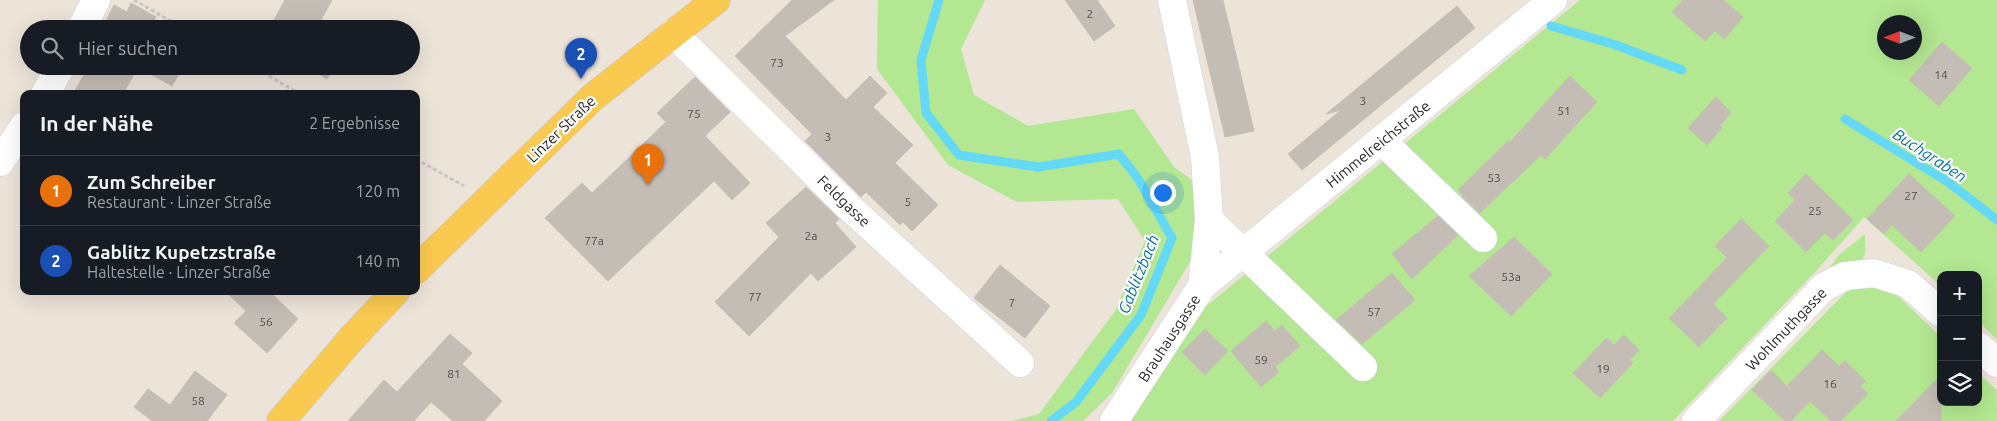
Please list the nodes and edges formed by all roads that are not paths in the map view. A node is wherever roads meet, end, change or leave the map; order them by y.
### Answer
1 (96, 0) edge
2 (716, 0) edge
3 (1172, 0) edge
4 (1553, 0) edge
5 (86, 20) edge
6 (673, 33) junction
7 (56, 75) edge
8 (47, 90) edge
9 (20, 132) edge
10 (1382, 141) junction
11 (0, 162) edge
12 (1209, 220) junction
13 (1483, 238) dead end
14 (1244, 253) junction
15 (420, 266) edge
16 (1202, 286) junction
17 (392, 295) edge
18 (1937, 309) edge
19 (1982, 350) edge
20 (1020, 363) dead end
21 (1997, 363) edge
22 (1363, 367) dead end
23 (281, 421) edge
24 (1114, 421) edge
25 (1696, 421) edge

1 - 5 street
2 - 6 main road, Linzer Straße
3 - 12 street, Brauhausgasse
4 - 10 street, Himmelreichstraße
6 - 15 main road, Linzer Straße
6 - 20 street, Feldgasse
7 - 8 street
9 - 11 street
10 - 13 street
10 - 14 street, Himmelreichstraße
12 - 14 street
12 - 16 street, Brauhausgasse
14 - 16 street, Himmelreichstraße
14 - 22 street
16 - 24 street, Brauhausgasse
17 - 23 main road
18 - 25 street, Wohlmuthgasse
19 - 21 street

